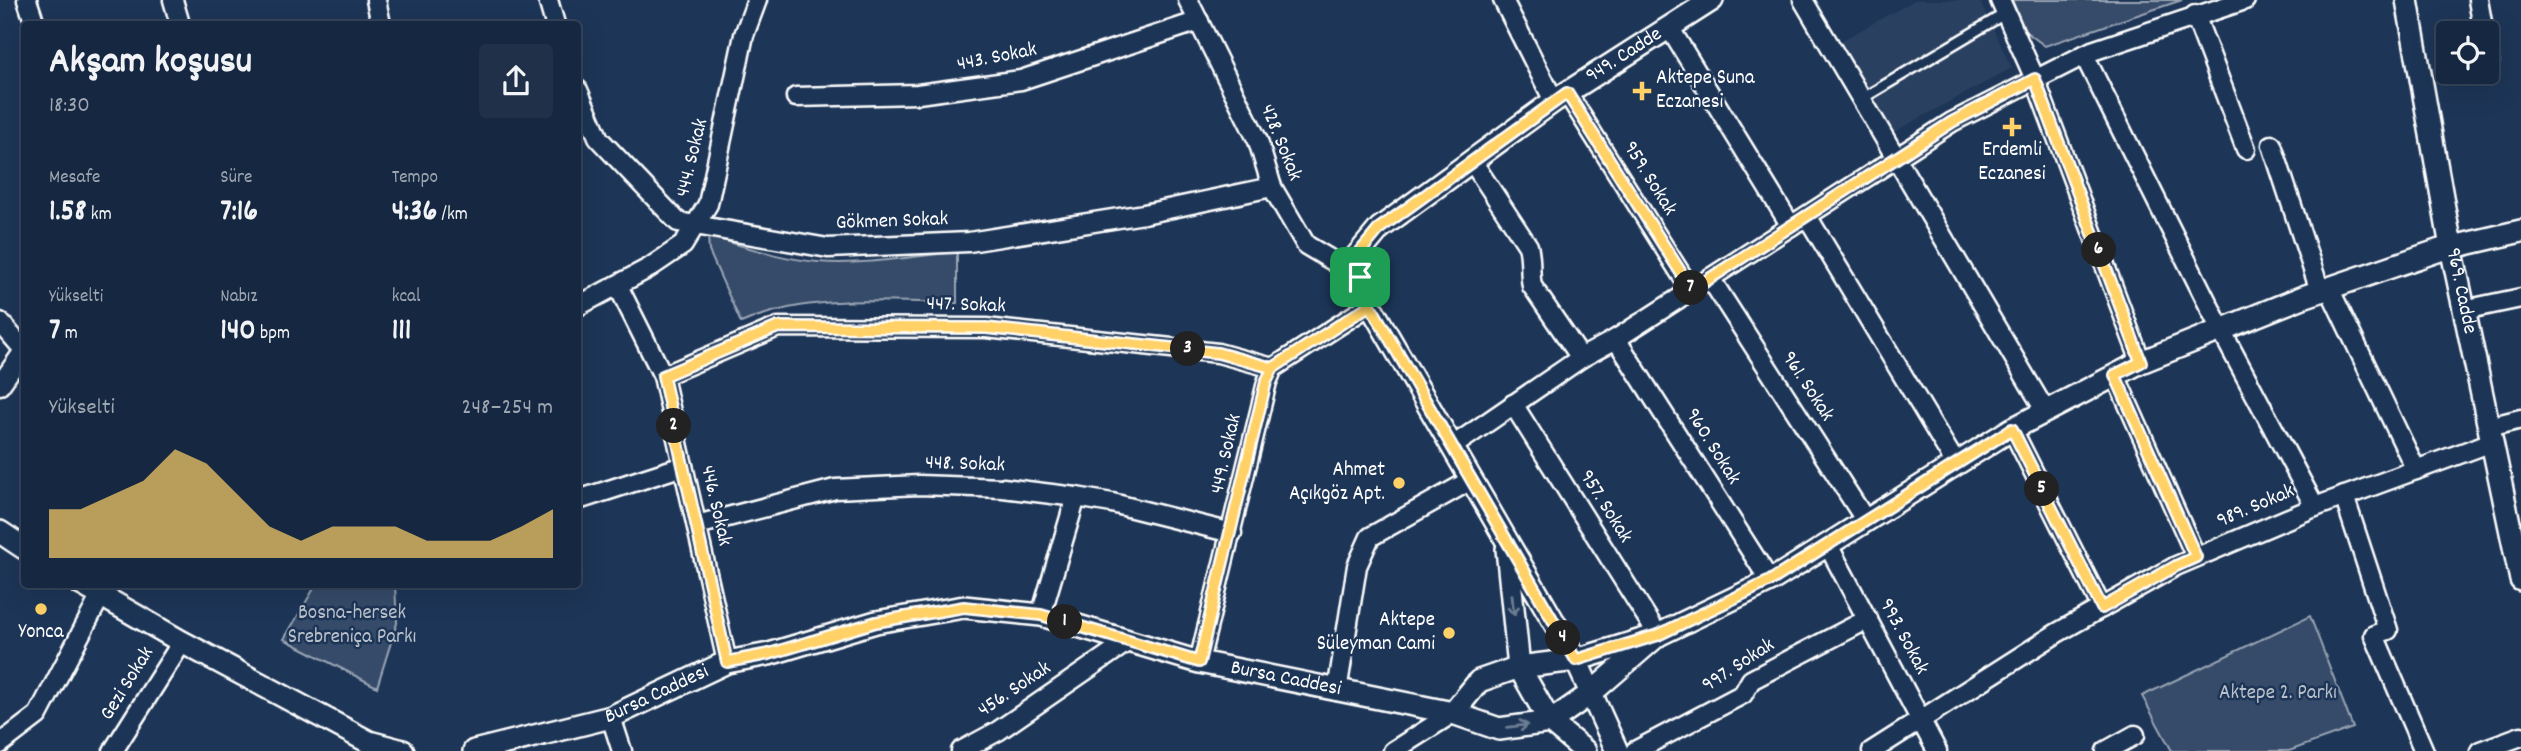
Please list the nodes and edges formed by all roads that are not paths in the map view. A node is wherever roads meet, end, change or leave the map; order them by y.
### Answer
1 (27, 0) edge
2 (173, 0) edge
3 (376, 0) edge
4 (548, 0) edge
5 (757, 0) edge
6 (1188, 0) edge
7 (1503, 0) edge
8 (1712, 0) edge
9 (1793, 0) edge
10 (1804, 0) edge
11 (1990, 0) edge
12 (2245, 0) edge
13 (2407, 0) edge
14 (2478, 0) edge
15 (2001, 10) edge
16 (2195, 15) junction
17 (34, 21) edge
18 (179, 21) edge
19 (380, 21) edge
20 (554, 21) edge
21 (1199, 21) junction
22 (2482, 21) edge
23 (1669, 27) junction
24 (2084, 55) junction
25 (2031, 81) junction
26 (581, 97) edge
27 (796, 97) dead end
28 (1560, 97) junction
29 (1858, 101) junction
30 (2272, 145) dead end
31 (2246, 149) dead end
32 (1894, 160) junction
33 (1472, 161) junction
34 (1272, 187) junction
35 (1807, 216) junction
36 (694, 226) junction
37 (1791, 226) junction
38 (2521, 232) edge
39 (2451, 247) junction
40 (1360, 277) junction
41 (1710, 278) junction
42 (618, 286) junction
43 (1692, 290) junction
44 (2325, 290) junction
45 (2521, 298) edge
46 (581, 304) edge
47 (1370, 305) junction
48 (2464, 310) junction
49 (0, 322) edge
50 (2221, 330) junction
51 (1616, 338) junction
52 (21, 346) edge
53 (21, 354) edge
54 (1581, 358) junction
55 (2141, 362) junction
56 (1273, 368) junction
57 (2115, 375) junction
58 (663, 376) junction
59 (0, 385) edge
60 (1514, 404) junction
61 (2046, 411) junction
62 (2521, 419) edge
63 (2012, 429) junction
64 (2490, 434) junction
65 (1453, 446) junction
66 (1956, 464) junction
67 (683, 466) junction
68 (2416, 470) junction
69 (1471, 480) junction
70 (2344, 496) junction
71 (1076, 497) junction
72 (581, 499) edge
73 (2315, 507) junction
74 (1866, 521) junction
75 (697, 525) junction
76 (0, 532) edge
77 (1232, 533) junction
78 (2517, 543) edge
79 (1507, 544) junction
80 (1828, 545) junction
81 (21, 546) edge
82 (2196, 557) junction
83 (2521, 580) edge
84 (1770, 581) junction
85 (101, 591) edge
86 (2102, 608) junction
87 (1041, 615) junction
88 (1868, 619) junction
89 (1658, 635) junction
90 (182, 642) junction
91 (1126, 642) junction
92 (1576, 660) junction
93 (727, 662) junction
94 (1199, 662) junction
95 (1519, 667) junction
96 (1338, 691) junction
97 (1590, 694) junction
98 (1452, 713) junction
99 (611, 717) junction
100 (1921, 720) junction
101 (1550, 722) junction
102 (2135, 736) dead end
103 (2521, 736) edge
104 (0, 744) edge
105 (389, 749) edge
106 (113, 751) edge
107 (474, 751) edge
108 (622, 751) edge
109 (961, 751) edge
110 (1393, 751) edge
111 (1585, 751) edge
112 (1617, 751) edge
113 (1635, 751) edge
114 (1872, 751) edge
115 (1937, 751) edge
116 (2106, 751) edge
117 (2424, 751) edge
118 (2480, 751) edge

1 - 17 street
2 - 18 street
3 - 19 street
4 - 20 street
5 - 36 street, 444. Sokak
6 - 21 street, 428. Sokak
7 - 28 street, 959. Sokak
8 - 23 street, 949. Cadde
9 - 29 street
10 - 29 street
11 - 15 street
12 - 16 street
13 - 39 street, 969. Cadde
14 - 22 street
15 - 25 street
15 - 29 lane
16 - 24 street
16 - 31 street
21 - 27 street, 443. Sokak
21 - 34 street, 428. Sokak
23 - 28 street, 949. Cadde
23 - 37 street
24 - 25 street
24 - 50 street
25 - 32 street
25 - 55 street
26 - 36 street, Gökmen Sokak
28 - 33 street, 949. Cadde
28 - 43 street, 959. Sokak
29 - 32 street
30 - 44 street
32 - 35 street
32 - 61 street
33 - 40 street, 949. Cadde
33 - 54 street
34 - 36 street, Gökmen Sokak
34 - 40 street, 428. Sokak
35 - 37 street
35 - 66 street
36 - 42 street, 444. Sokak
37 - 41 street
38 - 39 street
39 - 44 street
39 - 48 street, 969. Cadde
40 - 47 street
41 - 43 street
41 - 74 street, 961. Sokak
42 - 46 street, 444. Sokak
42 - 58 street, 446. Sokak
43 - 51 street
44 - 50 street
44 - 68 street
45 - 48 street
47 - 56 street
47 - 65 street
48 - 64 street, 969. Cadde
49 - 52 street
50 - 55 street
50 - 73 street
51 - 54 street
51 - 84 street, 960. Sokak
53 - 59 street
54 - 60 street
55 - 57 street
56 - 58 street, 447. Sokak
56 - 77 street, 449. Sokak
57 - 61 street
57 - 82 street
58 - 67 street, 446. Sokak
60 - 65 street
60 - 89 street, 957. Sokak
61 - 63 street
62 - 64 street, 989. Sokak
63 - 66 street
63 - 86 street
64 - 68 street, 989. Sokak
64 - 78 street, 969. Cadde
65 - 69 street
66 - 74 street
67 - 72 street
67 - 75 street, 446. Sokak
68 - 70 street, 989. Sokak
69 - 79 street
69 - 96 street
70 - 73 street, 989. Sokak
70 - 117 street
71 - 75 street, 448. Sokak
71 - 77 street, 448. Sokak
71 - 87 street
73 - 82 street, 989. Sokak
74 - 80 street
75 - 93 street, 446. Sokak
76 - 81 street
77 - 94 street, 449. Sokak
78 - 83 street, 969. Cadde
79 - 92 street
79 -> 95 street
80 - 84 street
80 - 88 street, 993. Sokak
82 - 86 street, 989. Sokak
84 - 89 street
85 - 90 street
85 - 104 street
86 - 100 street, 989. Sokak
87 - 91 street, Bursa Caddesi
87 - 93 street, Bursa Caddesi
88 - 100 street, 993. Sokak
88 - 113 street, 997. Sokak
89 - 92 street
89 - 97 street
90 - 105 street
90 - 106 street, Gezi Sokak
91 - 94 street, Bursa Caddesi
91 - 109 street, 456. Sokak
92 - 95 street
92 - 97 street
93 - 99 street, Bursa Caddesi
94 - 96 street, Bursa Caddesi
95 - 98 street
95 - 101 street
96 - 98 street, Bursa Caddesi
97 - 101 street
97 - 112 street
98 -> 101 street, Bursa Caddesi
98 - 110 street
99 - 107 street, Bursa Caddesi
99 - 108 street
100 - 114 street, 989. Sokak
100 - 115 street, 993. Sokak
101 - 111 street
102 - 116 street
103 - 118 street

